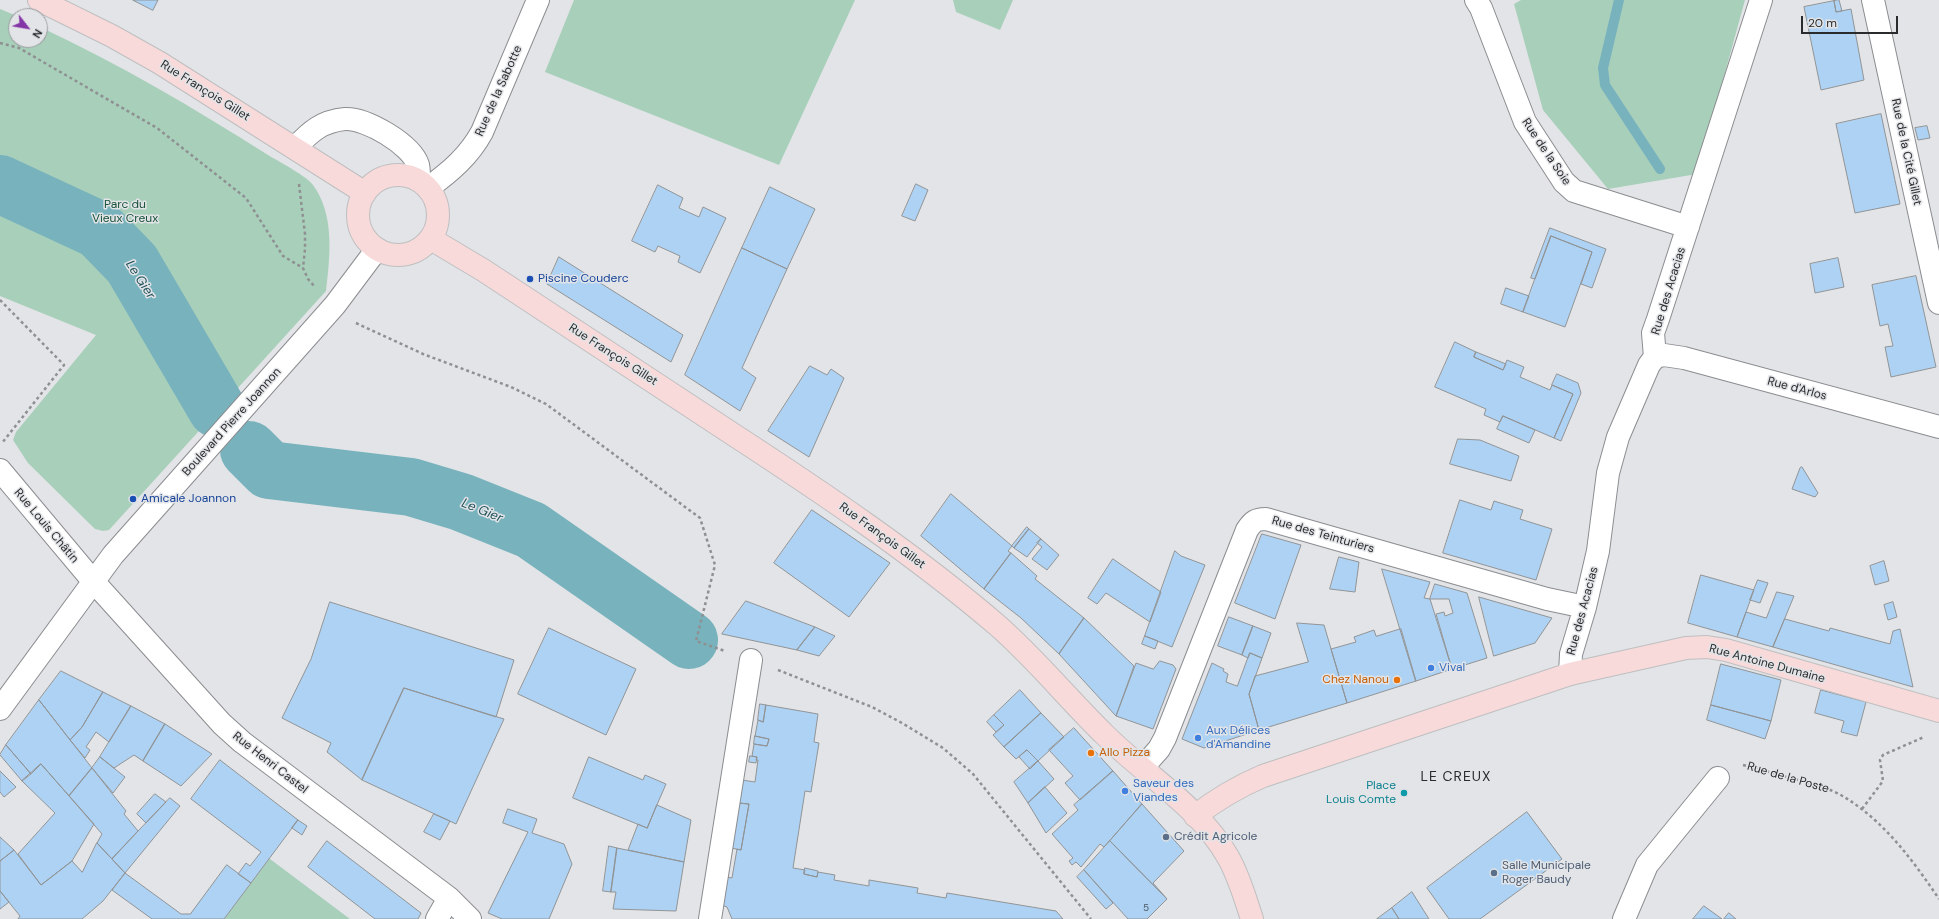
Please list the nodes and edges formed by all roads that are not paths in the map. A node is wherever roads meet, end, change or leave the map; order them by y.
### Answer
1 (39, 0) edge
2 (538, 0) edge
3 (1476, 0) edge
4 (1761, 0) edge
5 (1873, 0) edge
6 (296, 147) junction
7 (424, 184) junction
8 (364, 193) junction
9 (1688, 227) junction
10 (431, 239) junction
11 (377, 249) junction
12 (1939, 303) edge
13 (1655, 357) junction
14 (1939, 427) edge
15 (0, 470) edge
16 (93, 581) junction
17 (1585, 607) junction
18 (751, 660) road end
19 (1570, 674) junction
20 (0, 709) edge
21 (1939, 711) edge
22 (1143, 767) junction
23 (1718, 778) road end
24 (1195, 816) junction
25 (449, 898) junction
26 (437, 919) edge
27 (470, 919) edge
28 (710, 919) edge
29 (1252, 919) edge
30 (1624, 919) edge

1 - 6 main road, Rue François Gillet
2 - 7 street, Rue de la Sabotte
3 - 9 street, Rue de la Soie
4 - 9 street, Rue des Acacias
5 - 12 street, Rue de la Cité Gillet
6 - 7 street
6 - 8 main road, Rue François Gillet
7 - 8 main road
7 - 10 main road
8 - 11 main road
9 - 13 street, Rue des Acacias
10 - 11 main road
10 - 22 main road, Rue François Gillet
11 - 16 street, Boulevard Pierre Joannon
13 - 14 street, Rue d'Arlos
13 - 17 street, Rue des Acacias
15 - 16 street, Rue Louis Châtin
16 - 20 street, Boulevard Pierre Joannon
16 - 25 street, Rue Henri Castel
17 - 19 street, Rue des Acacias
17 - 22 street, Rue des Teinturiers
18 - 28 street
19 - 21 main road, Rue Antoine Dumaine
19 - 24 main road
22 - 24 main road, Rue François Gillet
23 - 30 street
24 - 29 main road, Rue François Gillet
25 - 26 street
25 - 27 street, Rue Henri Castel

